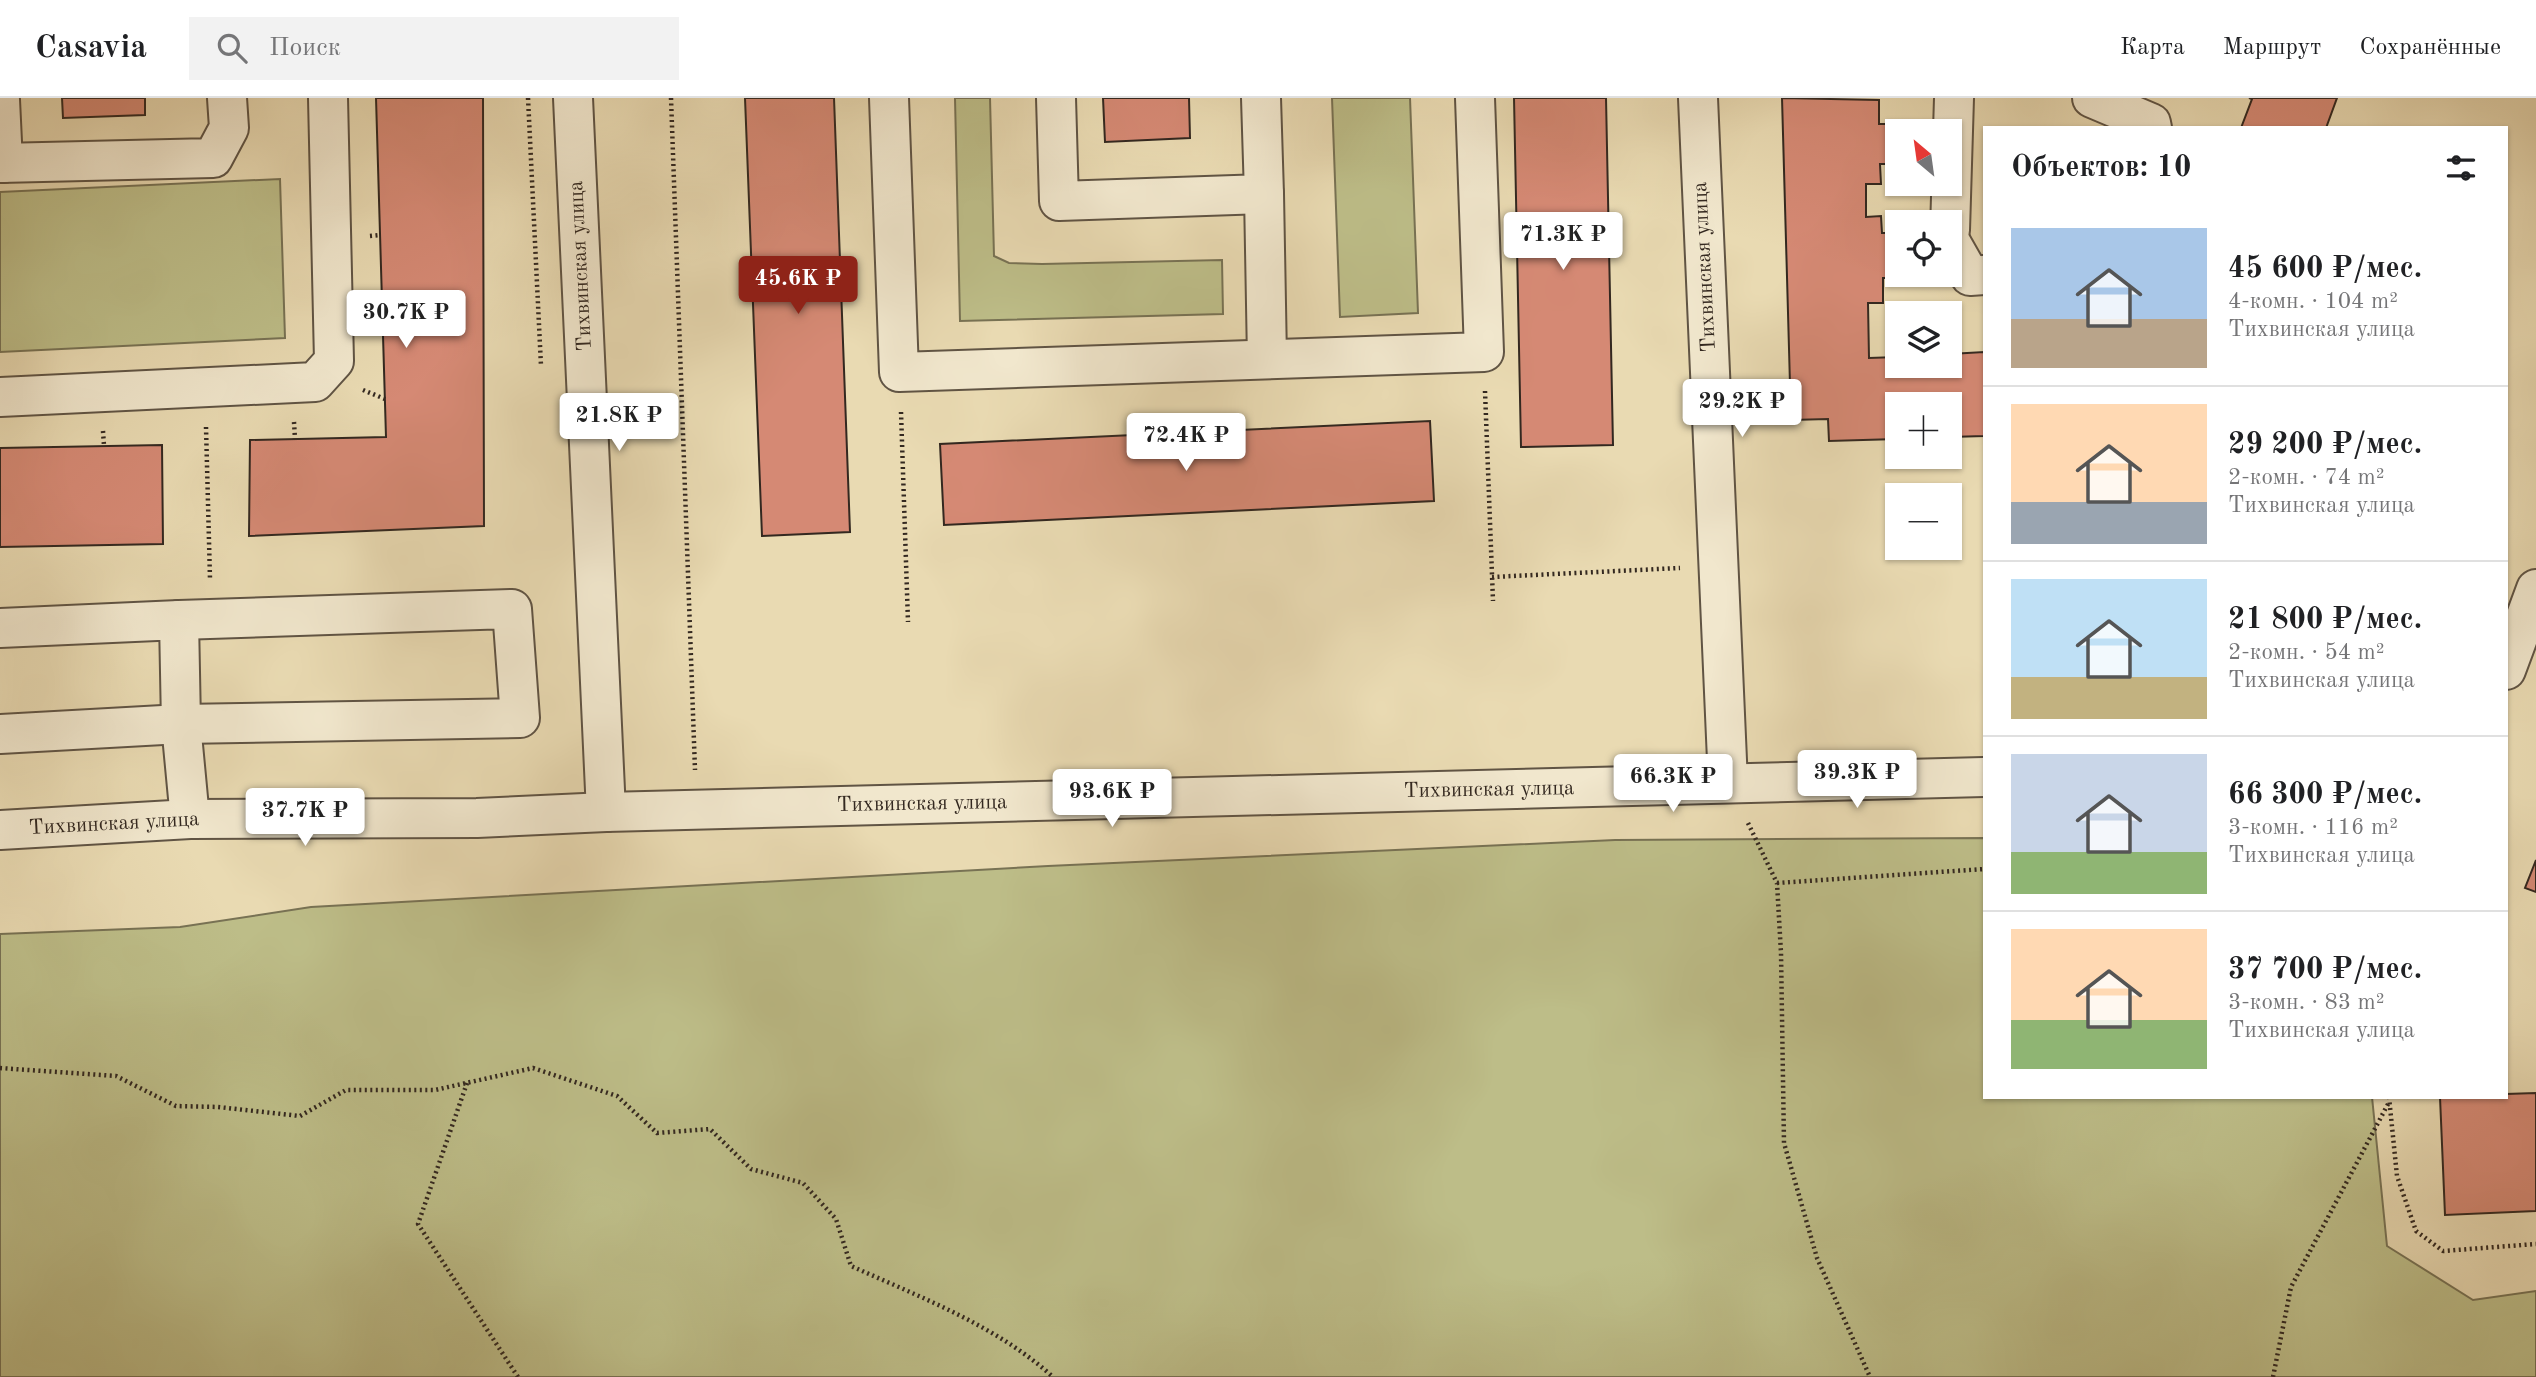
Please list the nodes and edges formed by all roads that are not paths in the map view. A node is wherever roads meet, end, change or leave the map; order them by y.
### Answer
1 (227, 98) edge
2 (328, 98) edge
3 (573, 98) edge
4 (890, 98) edge
5 (1056, 98) edge
6 (1261, 98) edge
7 (1475, 98) edge
8 (1698, 98) edge
9 (1955, 98) edge
10 (2092, 98) edge
11 (0, 100) edge
12 (2152, 126) edge
13 (1, 163) edge
14 (1264, 194) junction
15 (1951, 210) edge
16 (1962, 262) edge
17 (1983, 275) edge
18 (1267, 359) junction
19 (0, 397) edge
20 (2536, 589) edge
21 (179, 620) junction
22 (0, 628) edge
23 (2508, 665) edge
24 (181, 724) junction
25 (0, 734) edge
26 (1983, 777) edge
27 (1728, 783) junction
28 (606, 812) junction
29 (190, 819) junction
30 (0, 830) edge

1 - 13 street
2 - 19 street
3 - 28 street, Тихвинская улица
4 - 18 street
5 - 14 street
6 - 14 street
7 - 18 street
8 - 27 street, Тихвинская улица
9 - 15 street
10 - 12 street
11 - 13 street
14 - 18 street
16 - 17 street
20 - 23 street
21 - 22 street
21 - 24 street
21 - 24 street
24 - 25 street
24 - 29 street
26 - 27 street
27 - 28 street, Тихвинская улица
28 - 29 street, Тихвинская улица
29 - 30 street, Тихвинская улица

